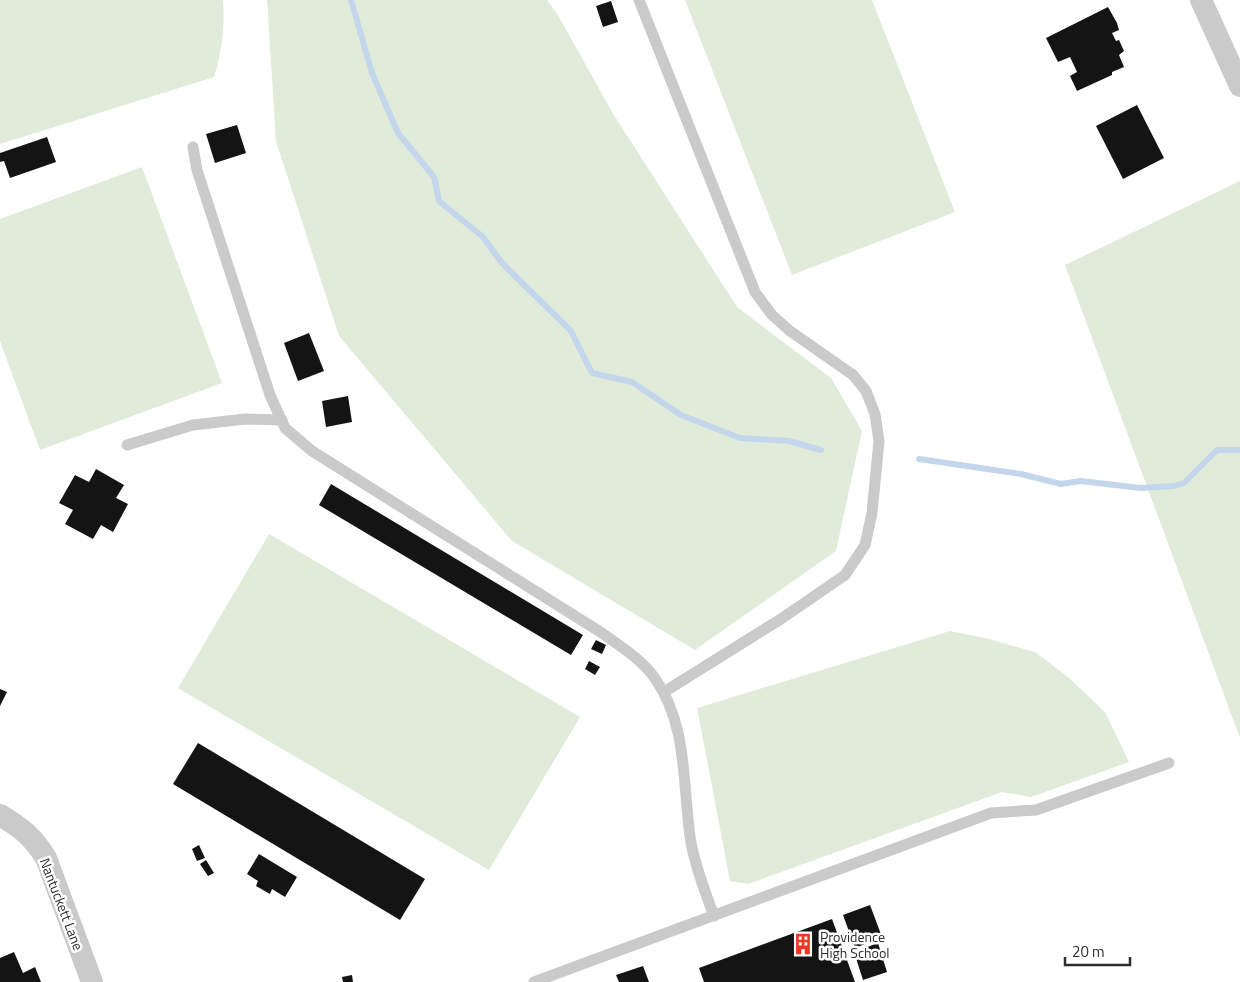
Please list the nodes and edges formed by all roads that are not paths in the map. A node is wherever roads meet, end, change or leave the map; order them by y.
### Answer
1 (639, 0) edge
2 (1201, 0) edge
3 (1240, 86) edge
4 (193, 147) dead end
5 (282, 420) junction
6 (127, 445) dead end
7 (664, 692) junction
8 (1169, 763) dead end
9 (0, 815) edge
10 (714, 916) junction
11 (92, 982) edge
12 (534, 982) edge

1 - 7 lane
2 - 3 street
4 - 5 lane
5 - 6 lane
5 - 7 lane
7 - 10 lane
8 - 10 lane
9 - 11 street, Nantuckett Lane
10 - 12 lane

